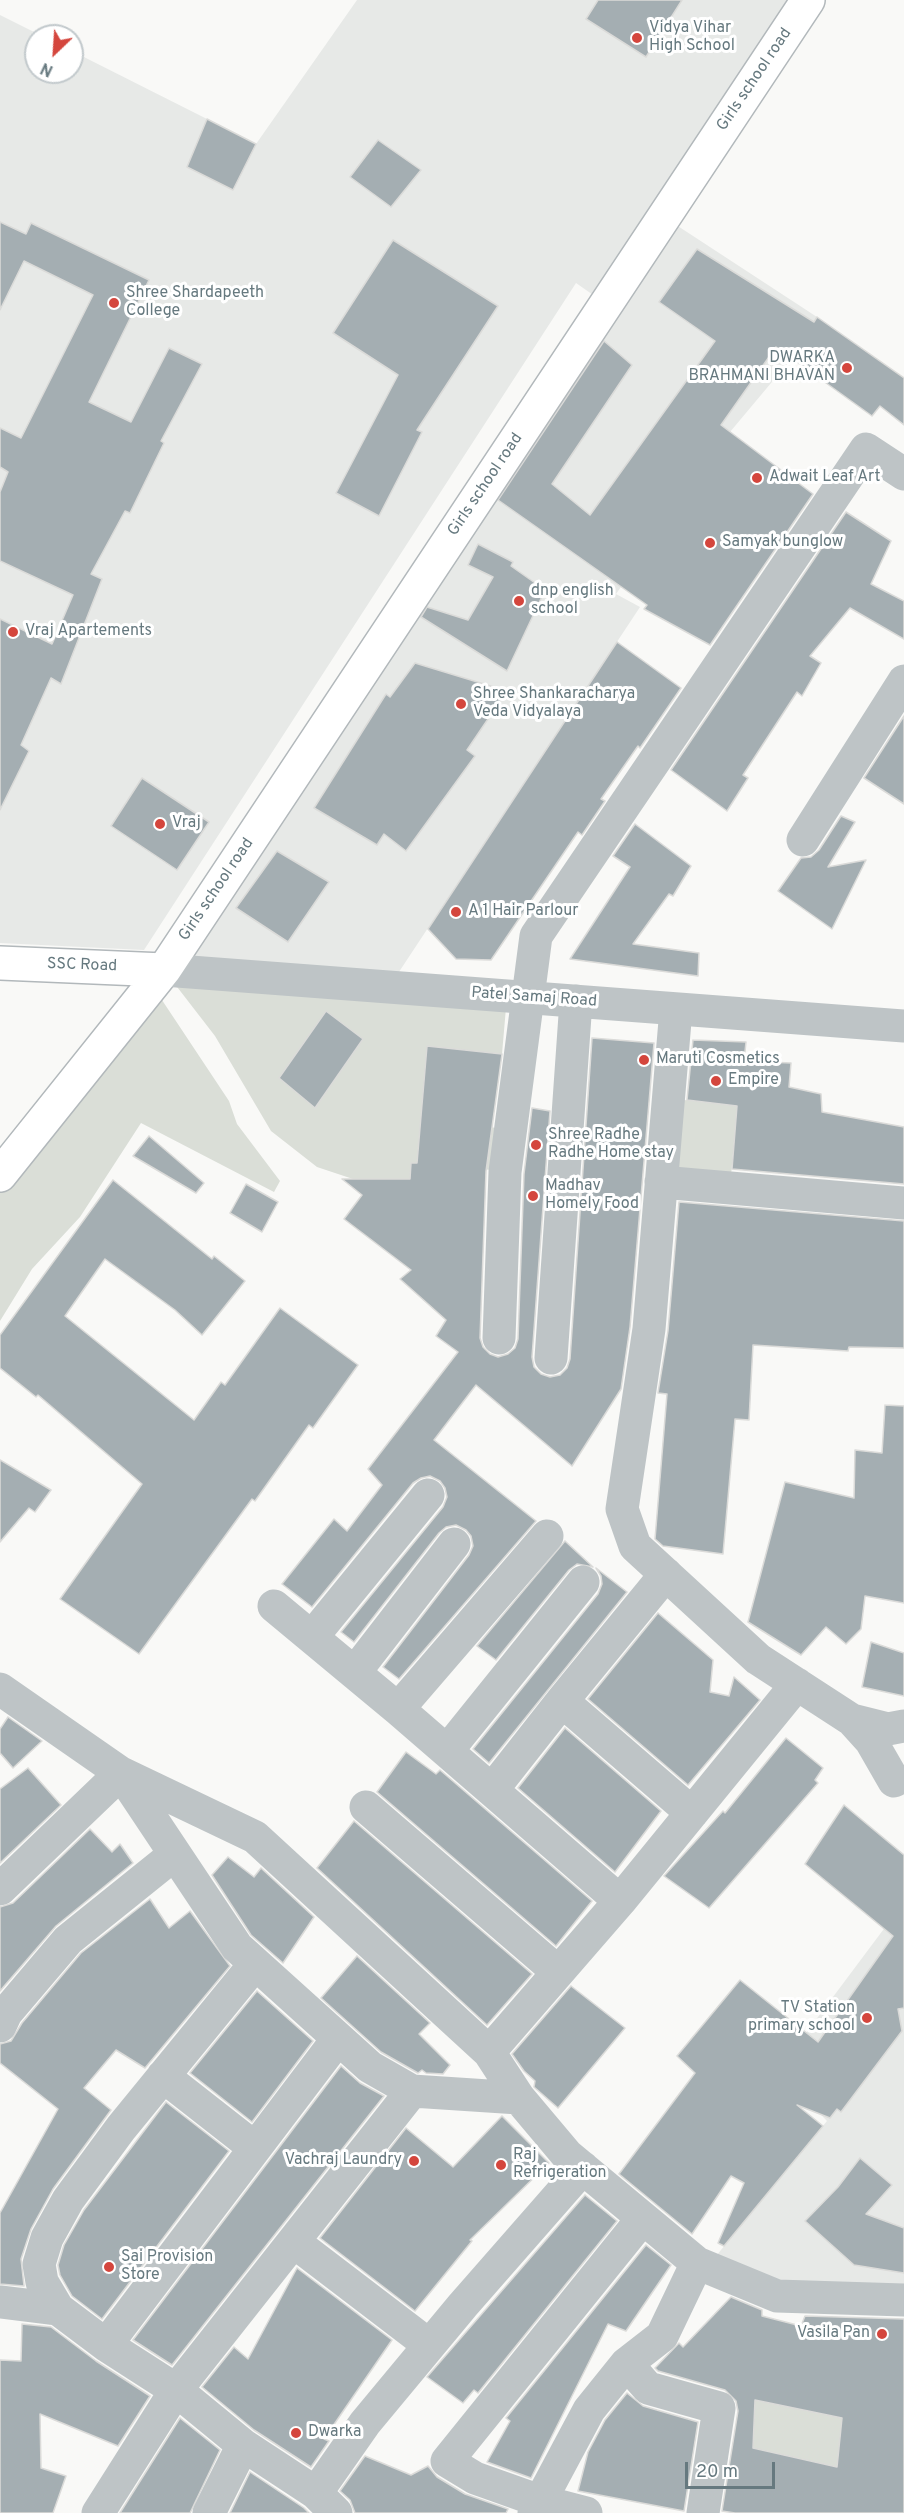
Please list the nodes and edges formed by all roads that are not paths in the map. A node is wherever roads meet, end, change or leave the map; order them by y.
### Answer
1 (808, 0) edge
2 (904, 474) edge
3 (904, 681) edge
4 (803, 840) dead end
5 (0, 963) edge
6 (164, 970) junction
7 (526, 997) junction
8 (576, 1001) junction
9 (676, 1009) junction
10 (904, 1026) edge
11 (0, 1175) edge
12 (661, 1182) junction
13 (904, 1203) edge
14 (499, 1338) dead end
15 (551, 1358) dead end
16 (428, 1495) dead end
17 (547, 1536) dead end
18 (454, 1544) dead end
19 (666, 1574) junction
20 (584, 1582) dead end
21 (274, 1606) dead end
22 (312, 1637) junction
23 (355, 1672) junction
24 (797, 1684) junction
25 (0, 1689) edge
26 (562, 1701) junction
27 (398, 1709) junction
28 (852, 1720) junction
29 (904, 1726) edge
30 (904, 1731) edge
31 (447, 1751) junction
32 (121, 1773) junction
33 (899, 1788) edge
34 (492, 1790) junction
35 (366, 1807) dead end
36 (692, 1813) junction
37 (175, 1854) junction
38 (0, 1889) edge
39 (620, 1901) junction
40 (255, 1964) junction
41 (558, 1972) junction
42 (0, 2026) edge
43 (337, 2040) junction
44 (489, 2052) junction
45 (164, 2076) junction
46 (412, 2091) junction
47 (519, 2098) junction
48 (255, 2148) junction
49 (583, 2168) junction
50 (643, 2218) junction
51 (294, 2242) junction
52 (697, 2263) junction
53 (904, 2300) edge
54 (0, 2302) edge
55 (58, 2309) junction
56 (106, 2345) junction
57 (429, 2345) junction
58 (627, 2364) junction
59 (176, 2390) junction
60 (243, 2445) junction
61 (326, 2503) edge
62 (537, 2507) edge
63 (98, 2513) edge
64 (209, 2513) edge
65 (586, 2513) edge
66 (703, 2513) edge

1 - 6 main road, Girls school road
2 - 7 street
3 - 4 street
5 - 6 main road, SSC Road
6 - 7 street, Patel Samaj Road
6 - 11 main road, Girls school road
7 - 8 street, Patel Samaj Road
7 - 14 street
8 - 9 street, Patel Samaj Road
8 - 15 street
9 - 10 street, Patel Samaj Road
9 - 12 street
12 - 13 street
12 - 19 street
16 - 22 street
17 - 27 street
18 - 23 street
19 - 24 street
19 - 26 street
20 - 31 street
21 - 22 street
22 - 23 street
23 - 27 street
24 - 28 street
24 - 36 street
25 - 32 street
26 - 34 street
26 - 36 street
27 - 31 street
28 - 29 street
28 - 33 street
30 - 33 street
31 - 34 street
32 - 37 street
32 - 38 street
32 - 44 street
34 - 39 street
35 - 41 street
36 - 39 street
37 - 40 street
37 - 42 street
39 - 41 street
40 - 43 street
40 - 45 street
41 - 44 street
43 - 46 street
43 - 48 street
44 - 47 street
45 - 48 street
45 - 55 street
46 - 47 street
46 - 51 street
47 - 49 street
48 - 56 street
49 - 50 street
49 - 57 street
50 - 52 street
50 - 62 street
51 - 57 street
51 - 59 street
52 - 53 street
52 - 58 street
54 - 55 street
55 - 56 street
56 - 59 street
57 - 61 street
58 - 62 street
58 - 66 street
59 - 60 street
59 - 63 street
60 - 61 street
60 - 64 street
62 - 65 street

